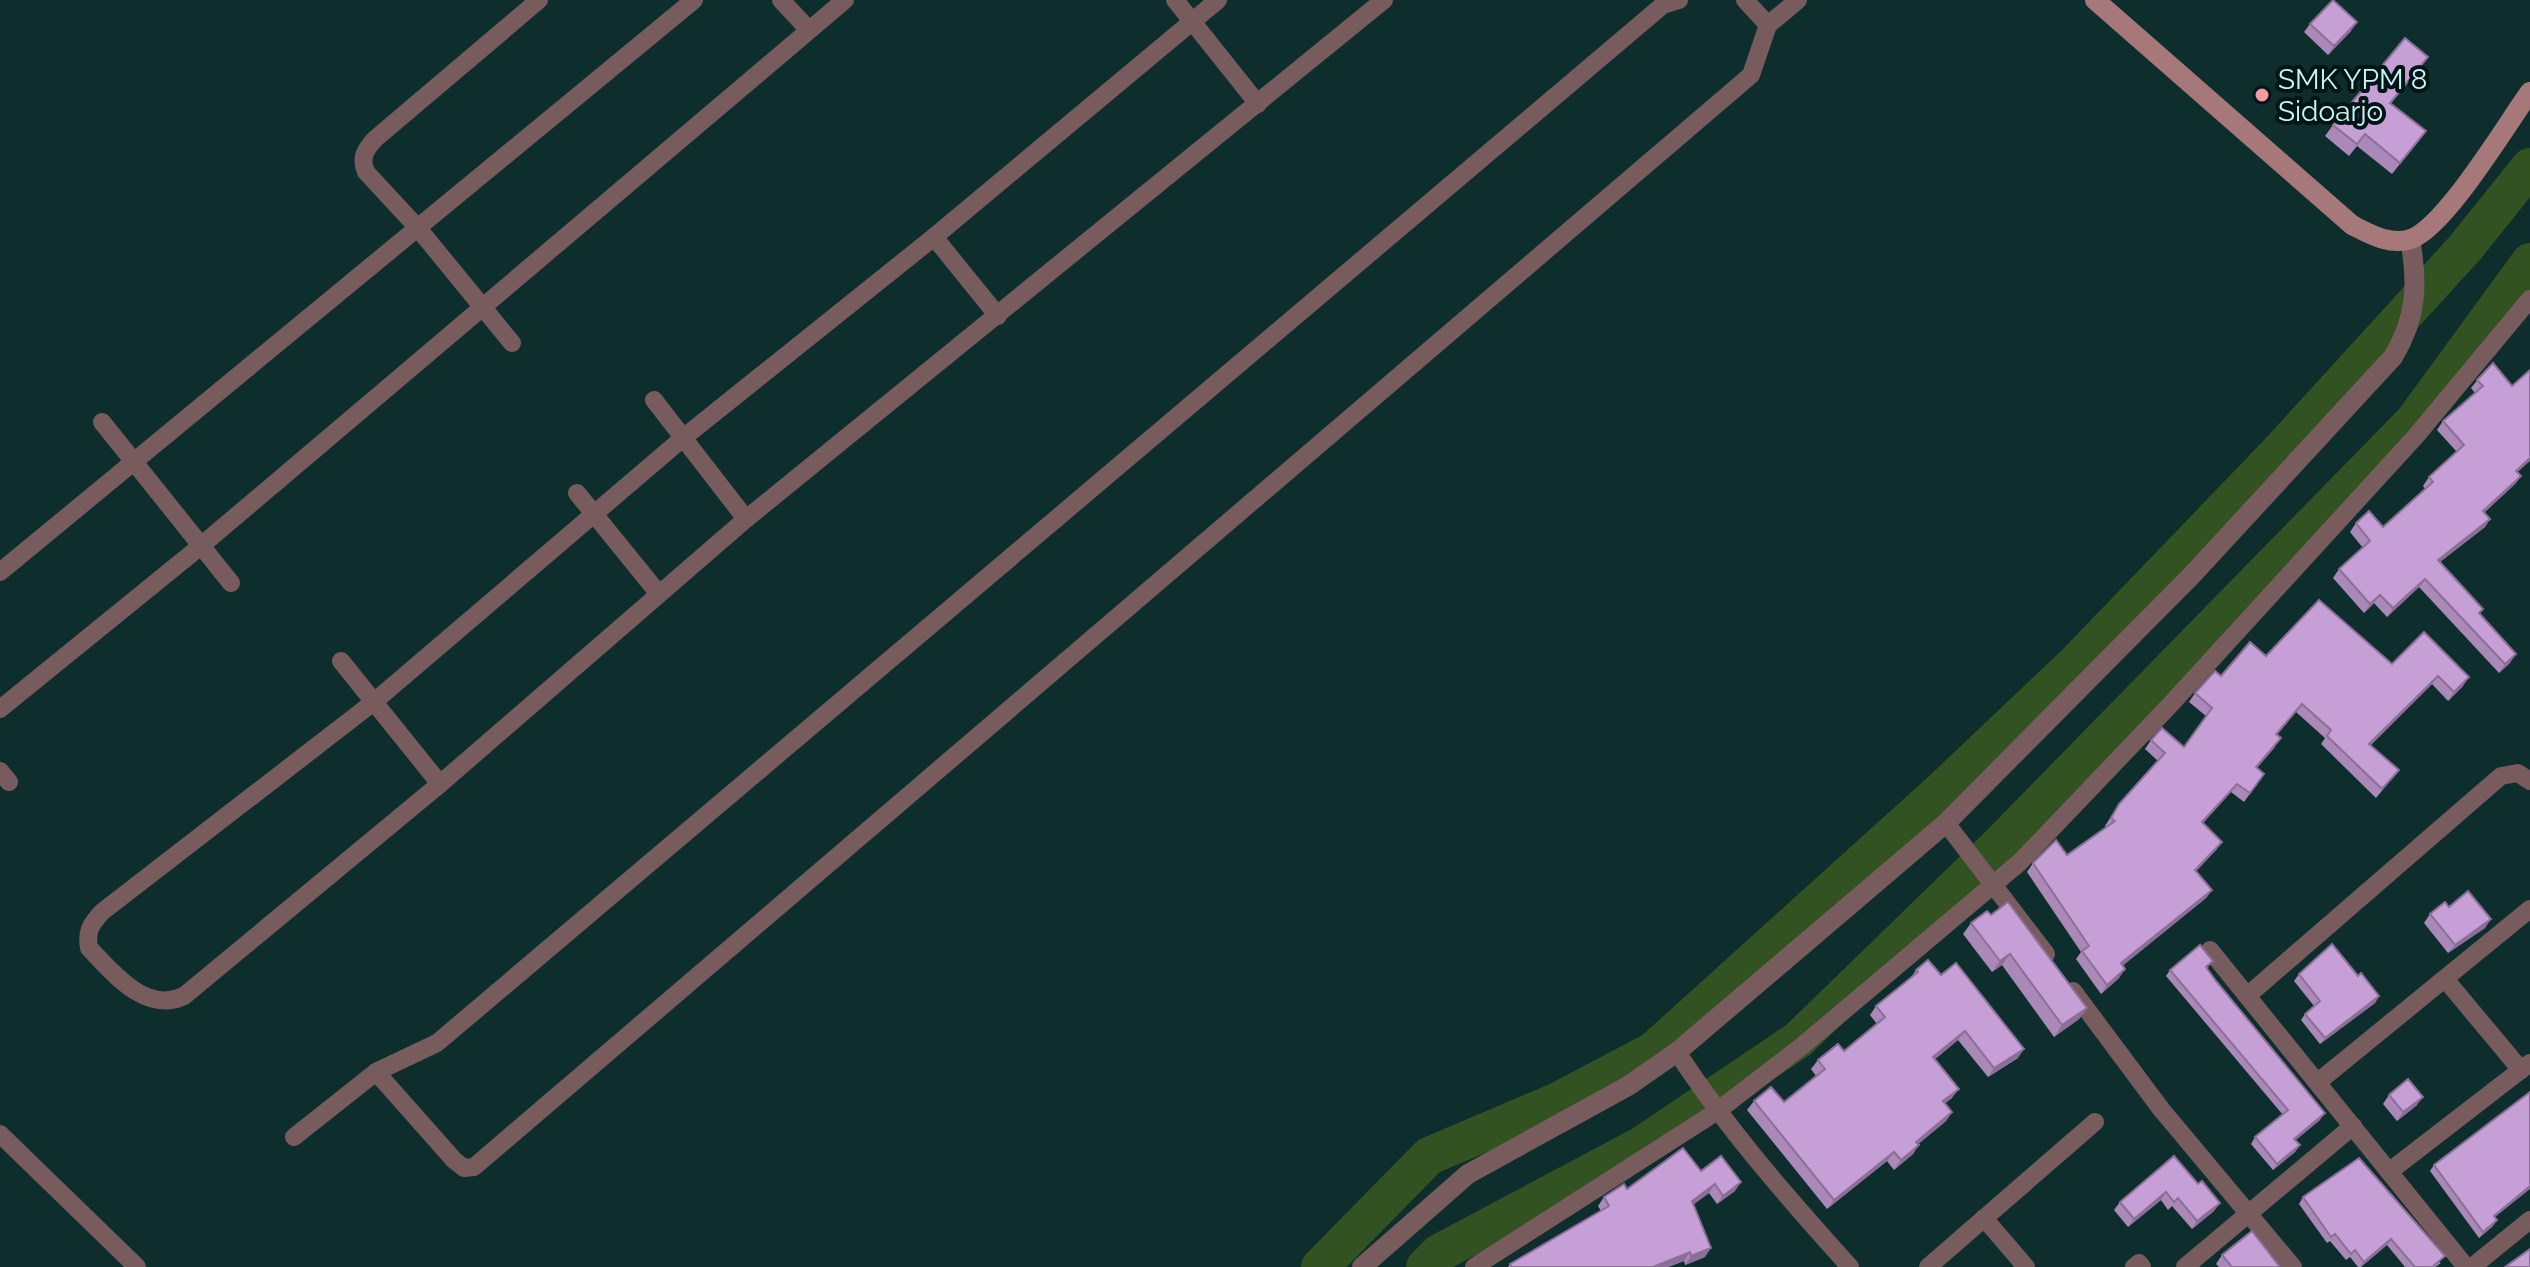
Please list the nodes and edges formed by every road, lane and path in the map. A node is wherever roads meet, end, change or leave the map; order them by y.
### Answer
1 (539, 0) edge
2 (694, 0) edge
3 (781, 0) edge
4 (845, 0) edge
5 (1175, 0) edge
6 (1218, 0) edge
7 (1384, 0) edge
8 (1679, 0) edge
9 (1745, 0) edge
10 (1798, 0) edge
11 (2095, 0) edge
12 (1193, 22) junction
13 (1768, 25) junction
14 (809, 30) junction
15 (2530, 92) edge
16 (1258, 104) junction
17 (417, 227) junction
18 (934, 237) junction
19 (2410, 239) junction
20 (2530, 299) edge
21 (482, 307) junction
22 (998, 316) junction
23 (512, 343) dead end
24 (654, 400) dead end
25 (102, 422) dead end
26 (683, 438) junction
27 (135, 463) junction
28 (577, 493) dead end
29 (596, 514) junction
30 (746, 519) junction
31 (202, 545) junction
32 (0, 572) edge
33 (231, 583) dead end
34 (659, 594) junction
35 (341, 661) dead end
36 (375, 701) junction
37 (0, 709) edge
38 (2530, 781) edge
39 (440, 784) junction
40 (1946, 823) junction
41 (1992, 879) junction
42 (2530, 909) edge
43 (2210, 950) dead end
44 (2445, 979) junction
45 (2247, 996) junction
46 (1677, 1052) junction
47 (2526, 1067) edge
48 (376, 1072) junction
49 (2318, 1082) junction
50 (1713, 1107) junction
51 (2095, 1122) dead end
52 (2353, 1126) junction
53 (0, 1134) edge
54 (294, 1137) dead end
55 (2390, 1171) junction
56 (2250, 1215) junction
57 (1984, 1218) junction
58 (2530, 1220) edge
59 (137, 1267) edge
60 (1362, 1267) edge
61 (1474, 1267) edge
62 (1850, 1267) edge
63 (1928, 1267) edge
64 (2026, 1267) edge
65 (2134, 1267) edge
66 (2142, 1267) edge
67 (2185, 1267) edge
68 (2293, 1267) edge
69 (2469, 1267) edge

1 - 17 street
2 - 17 street
3 - 14 street
4 - 14 street
5 - 12 street
6 - 12 street
7 - 16 street
8 - 48 street
9 - 13 street
10 - 13 street
11 - 19 main road
12 - 16 street
12 - 18 street
13 - 48 street
14 - 21 street
15 - 19 main road
16 - 22 street
17 - 21 street
17 - 27 street
18 - 22 street
18 - 26 street
19 - 40 street
20 - 41 street
21 - 23 street
21 - 31 street
22 - 30 street
24 - 26 street
25 - 27 street
26 - 29 street
26 - 30 street
27 - 31 street
27 - 32 street
28 - 29 street
29 - 34 street
29 - 36 street
30 - 34 street
31 - 33 street
31 - 37 street
34 - 39 street
35 - 36 street
36 - 39 street
36 - 39 street
38 - 45 street
40 - 41 street
40 - 46 street
41 - 50 street
41 - 56 street
42 - 44 street
43 - 45 street
44 - 47 street
44 - 49 street
45 - 49 street
46 - 50 street
46 - 60 street
47 - 55 street
48 - 54 street
49 - 52 street
50 - 61 street
50 - 62 street
51 - 57 street
52 - 55 street
52 - 56 street
53 - 59 street
55 - 69 street
56 - 67 street
56 - 68 street
57 - 63 street
57 - 64 street
58 - 69 street
65 - 66 street

